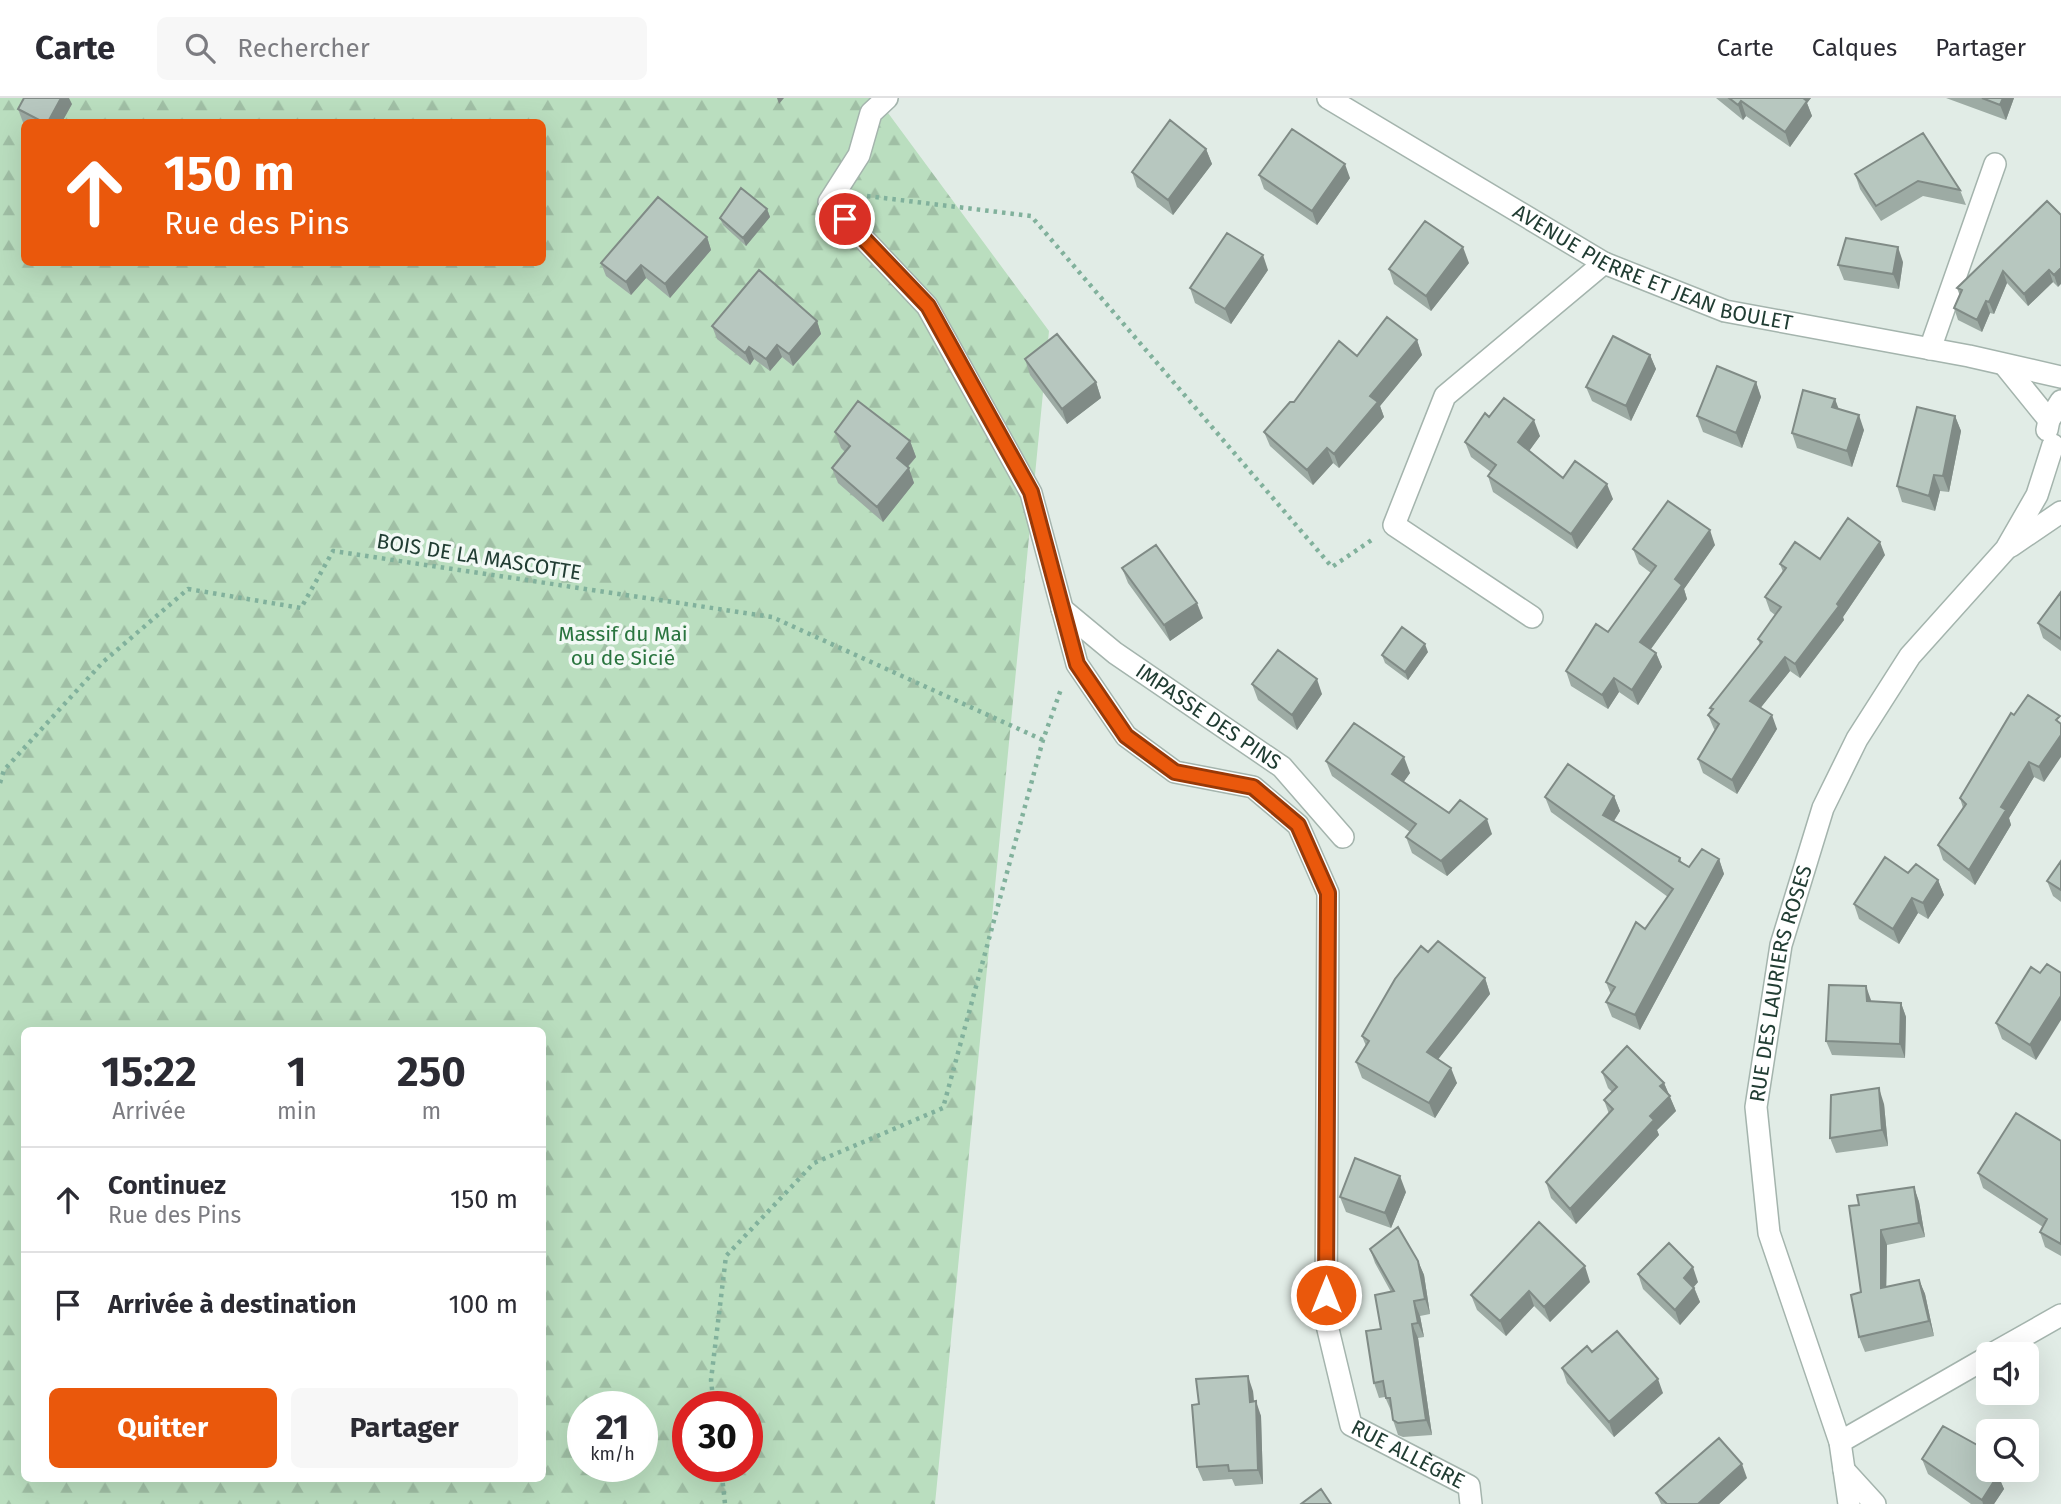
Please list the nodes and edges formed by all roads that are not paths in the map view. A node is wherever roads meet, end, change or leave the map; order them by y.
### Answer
1 (887, 98) edge
2 (1328, 98) edge
3 (1995, 164) dead end
4 (1604, 263) junction
5 (1930, 349) junction
6 (2006, 367) junction
7 (2061, 377) edge
8 (2061, 401) edge
9 (2049, 420) junction
10 (2057, 451) edge
11 (2061, 512) edge
12 (2007, 549) junction
13 (1062, 609) junction
14 (1532, 617) dead end
15 (1343, 837) dead end
16 (2061, 1315) edge
17 (2014, 1342) edge
18 (1976, 1364) edge
19 (1840, 1442) junction
20 (1844, 1470) junction
21 (1471, 1504) edge
22 (1849, 1504) edge
23 (1875, 1504) edge

1 - 13 street
2 - 4 street, AVENUE PIERRE ET JEAN BOULET
3 - 5 street
4 - 5 street, AVENUE PIERRE ET JEAN BOULET
4 - 14 street
5 - 6 street, AVENUE PIERRE ET JEAN BOULET
6 - 7 street, AVENUE PIERRE ET JEAN BOULET
6 - 9 street
8 - 9 street
9 - 10 street
10 - 12 street, RUE DES LAURIERS ROSES
11 - 12 street, RUE DES LAURIERS ROSES
12 - 19 street, RUE DES LAURIERS ROSES
13 - 15 street, IMPASSE DES PINS
13 - 21 street, RUE ALLÈGRE
16 - 17 street
18 - 19 street
19 - 20 street, RUE DES LAURIERS ROSES
20 - 22 street, RUE DES LAURIERS ROSES
20 - 23 street

